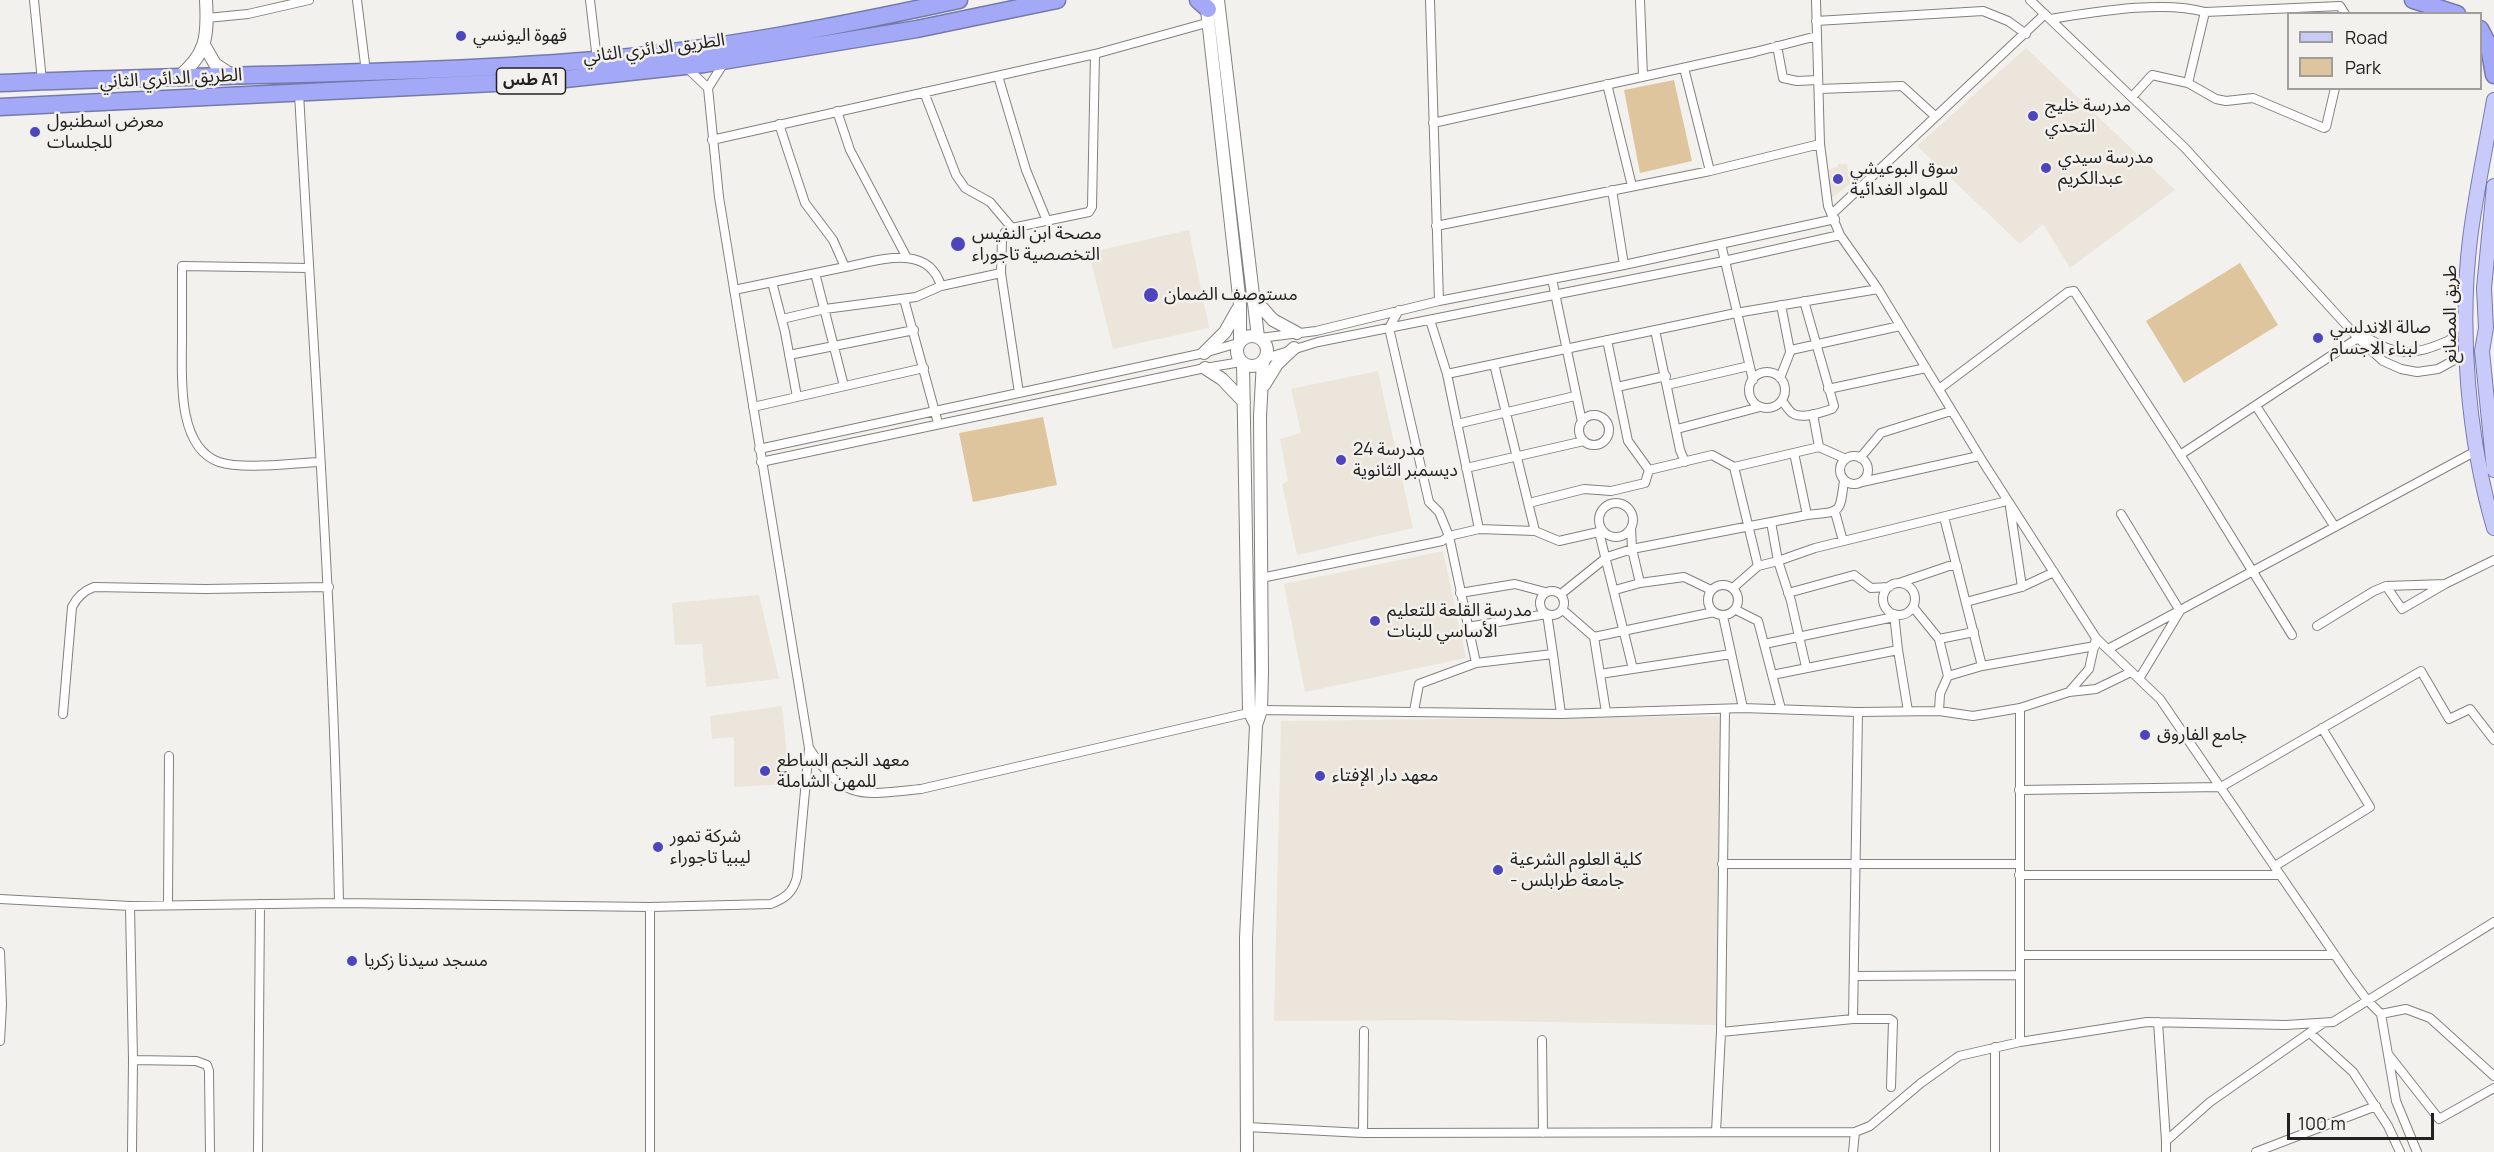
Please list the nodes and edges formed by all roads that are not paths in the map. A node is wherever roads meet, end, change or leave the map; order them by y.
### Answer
1 (34, 0) edge
2 (206, 0) edge
3 (309, 0) edge
4 (357, 0) edge
5 (590, 0) edge
6 (959, 0) edge
7 (1057, 0) edge
8 (1430, 0) edge
9 (1640, 0) edge
10 (1816, 0) edge
11 (2030, 0) edge
12 (2413, 0) edge
13 (913, 5) edge
14 (1208, 6) edge
15 (2205, 12) junction
16 (2344, 12) edge
17 (2451, 12) edge
18 (2048, 17) junction
19 (207, 18) junction
20 (1816, 21) junction
21 (2482, 31) edge
22 (2026, 34) junction
23 (1816, 36) junction
24 (204, 45) junction
25 (1777, 46) junction
26 (1095, 54) junction
27 (597, 60) junction
28 (725, 61) junction
29 (685, 66) junction
30 (1684, 68) junction
31 (366, 73) junction
32 (2494, 75) edge
33 (998, 76) junction
34 (1643, 76) junction
35 (235, 77) junction
36 (176, 78) junction
37 (42, 81) junction
38 (0, 83) edge
39 (2188, 83) junction
40 (1607, 84) junction
41 (1818, 85) junction
42 (708, 88) junction
43 (2335, 90) edge
44 (924, 92) junction
45 (299, 93) junction
46 (2132, 98) junction
47 (2494, 100) edge
48 (0, 107) edge
49 (837, 111) junction
50 (1935, 116) junction
51 (1433, 123) junction
52 (779, 124) junction
53 (712, 140) junction
54 (1820, 144) junction
55 (1710, 171) junction
56 (1632, 186) junction
57 (2494, 186) edge
58 (1612, 190) junction
59 (1833, 216) junction
60 (1047, 221) junction
61 (1436, 226) junction
62 (1012, 228) junction
63 (1840, 235) junction
64 (1721, 244) junction
65 (906, 256) junction
66 (1724, 261) junction
67 (1624, 265) junction
68 (845, 267) junction
69 (309, 268) junction
70 (815, 273) junction
71 (1001, 273) junction
72 (1552, 279) junction
73 (772, 282) junction
74 (942, 286) junction
75 (1878, 289) junction
76 (734, 290) junction
77 (1556, 294) junction
78 (904, 298) junction
79 (1255, 300) junction
80 (1439, 302) junction
81 (1804, 302) junction
82 (1240, 305) junction
83 (1781, 305) junction
84 (2466, 307) junction
85 (825, 309) junction
86 (1399, 310) junction
87 (1736, 313) junction
88 (782, 319) junction
89 (1430, 320) junction
90 (2490, 323) edge
91 (1900, 326) junction
92 (2348, 327) junction
93 (1389, 328) junction
94 (914, 330) junction
95 (1655, 330) junction
96 (1297, 333) junction
97 (1259, 337) junction
98 (2358, 338) junction
99 (1607, 340) junction
100 (1239, 341) junction
101 (1816, 346) junction
102 (834, 347) junction
103 (1294, 348) junction
104 (1566, 349) junction
105 (1790, 351) junction
106 (2482, 351) junction
107 (2466, 352) junction
108 (1204, 353) junction
109 (789, 355) junction
110 (1264, 359) junction
111 (1242, 363) junction
112 (1494, 364) junction
113 (1749, 366) junction
114 (924, 368) junction
115 (1204, 368) junction
116 (1926, 368) junction
117 (1447, 374) junction
118 (1102, 375) junction
119 (1780, 378) junction
120 (1753, 380) junction
121 (1666, 381) junction
122 (844, 386) junction
123 (1617, 387) junction
124 (1105, 389) junction
125 (1828, 389) junction
126 (1939, 389) junction
127 (1261, 392) junction
128 (1019, 393) junction
129 (1575, 396) junction
130 (797, 397) junction
131 (1782, 401) junction
132 (1244, 402) junction
133 (1760, 406) junction
134 (2256, 406) junction
135 (753, 407) junction
136 (935, 411) junction
137 (1952, 411) junction
138 (1506, 412) junction
139 (1813, 414) junction
140 (910, 417) junction
141 (1582, 422) junction
142 (938, 423) junction
143 (1457, 424) junction
144 (1677, 429) junction
145 (913, 430) junction
146 (2492, 434) edge
147 (1584, 441) junction
148 (1819, 447) junction
149 (759, 449) junction
150 (2476, 451) junction
151 (1794, 453) junction
152 (2180, 455) junction
153 (1517, 456) junction
154 (1979, 456) junction
155 (1860, 458) junction
156 (1846, 459) junction
157 (320, 462) junction
158 (762, 462) junction
159 (1685, 462) junction
160 (1734, 467) junction
161 (1466, 468) junction
162 (1649, 470) junction
163 (2494, 470) edge
164 (1844, 480) junction
165 (1862, 482) junction
166 (1611, 491) junction
167 (2008, 502) junction
168 (1528, 503) junction
169 (1612, 504) junction
170 (1835, 512) junction
171 (2121, 514) dead end
172 (1807, 515) junction
173 (1944, 516) junction
174 (1771, 522) junction
175 (2335, 527) junction
176 (1631, 528) junction
177 (1749, 528) junction
178 (2494, 528) edge
179 (1479, 529) junction
180 (1535, 531) junction
181 (1601, 531) junction
182 (1449, 536) junction
183 (1843, 541) junction
184 (1632, 549) junction
185 (1607, 557) junction
186 (2494, 560) edge
187 (1778, 561) junction
188 (1758, 566) junction
189 (1957, 566) junction
190 (2253, 571) junction
191 (2054, 573) junction
192 (1261, 578) junction
193 (1640, 583) junction
194 (1899, 583) junction
195 (2445, 584) junction
196 (2386, 586) junction
197 (329, 587) junction
198 (1889, 587) junction
199 (2022, 587) junction
200 (1733, 588) junction
201 (1615, 590) junction
202 (1712, 590) junction
203 (1460, 592) junction
204 (1545, 592) junction
205 (1788, 593) junction
206 (1561, 594) junction
207 (1966, 602) junction
208 (1912, 607) junction
209 (1563, 610) junction
210 (1736, 610) junction
211 (2180, 611) junction
212 (1714, 612) junction
213 (1547, 614) junction
214 (1894, 615) junction
215 (1723, 616) junction
216 (2317, 626) dead end
217 (1467, 627) junction
218 (1624, 630) junction
219 (1974, 632) junction
220 (2292, 635) dead end
221 (1798, 636) junction
222 (1594, 637) junction
223 (1939, 639) junction
224 (2096, 642) junction
225 (1764, 644) junction
226 (2108, 649) junction
227 (1898, 650) junction
228 (1553, 654) junction
229 (1731, 654) junction
230 (1476, 663) junction
231 (1982, 666) junction
232 (1806, 667) junction
233 (1633, 669) junction
234 (2132, 672) junction
235 (1249, 673) junction
236 (1262, 673) junction
237 (1600, 674) junction
238 (1772, 675) junction
239 (1948, 676) junction
240 (2139, 679) junction
241 (2068, 692) junction
242 (1743, 708) junction
243 (2020, 708) junction
244 (1725, 709) junction
245 (1781, 709) junction
246 (1255, 710) junction
247 (1414, 711) junction
248 (1908, 711) junction
249 (1939, 711) junction
250 (1606, 712) junction
251 (1858, 712) junction
252 (63, 714) dead end
253 (1561, 714) junction
254 (2322, 728) junction
255 (2494, 740) edge
256 (809, 748) junction
257 (169, 756) dead end
258 (2221, 787) junction
259 (2019, 790) junction
260 (1722, 864) junction
261 (1855, 864) junction
262 (2019, 864) junction
263 (2275, 866) junction
264 (2019, 875) junction
265 (2280, 875) junction
266 (0, 899) edge
267 (339, 903) junction
268 (168, 904) junction
269 (260, 904) junction
270 (130, 906) junction
271 (650, 907) junction
272 (2494, 922) edge
273 (0, 952) edge
274 (2019, 955) junction
275 (2335, 955) junction
276 (2020, 975) junction
277 (1854, 976) junction
278 (2367, 1000) junction
279 (1, 1005) edge
280 (2381, 1014) junction
281 (1853, 1019) junction
282 (2157, 1022) junction
283 (2323, 1024) junction
284 (1364, 1031) dead end
285 (1721, 1032) junction
286 (2310, 1033) junction
287 (1542, 1040) dead end
288 (0, 1041) edge
289 (2020, 1042) junction
290 (1995, 1047) junction
291 (2388, 1053) junction
292 (133, 1060) junction
293 (2494, 1076) edge
294 (1891, 1087) dead end
295 (2494, 1088) edge
296 (2376, 1106) junction
297 (1247, 1126) junction
298 (1543, 1132) junction
299 (1716, 1132) junction
300 (1855, 1132) junction
301 (1363, 1133) junction
302 (2166, 1141) junction
303 (132, 1152) edge
304 (210, 1152) edge
305 (258, 1152) edge
306 (650, 1152) edge
307 (1247, 1152) edge
308 (1853, 1152) edge
309 (1995, 1152) edge
310 (2166, 1152) edge
311 (2256, 1152) edge
312 (2400, 1152) edge
313 (2417, 1152) edge

1 - 37 street
2 - 19 street
3 - 19 street
4 - 31 street
5 - 27 street
6 - 13 highway, الطريق الدائري الثاني / طس A1
7 - 28 highway, الطريق الدائري الثاني / طس A1
8 - 51 street
9 - 34 street
10 - 20 street
11 - 18 street
12 - 17 highway
13 - 27 highway, الطريق الدائري الثاني / طس A1
14 - 26 street
14 - 79 street
14 - 82 street
15 - 16 street
15 - 18 street
15 - 39 street
18 - 22 street
18 - 46 street
19 - 24 street
20 - 22 street
20 - 23 street
21 - 32 highway
22 - 50 street
23 - 25 street
23 - 41 street
24 - 35 street
24 - 36 street
25 - 30 street
25 - 41 street
26 - 33 street
26 - 60 street
27 - 31 highway, الطريق الدائري الثاني / طس A1
28 - 29 highway, الطريق الدائري الثاني / طس A1
28 - 42 street
29 - 42 street
29 - 45 highway, الطريق الدائري الثاني / طس A1
30 - 34 street
30 - 55 street
31 - 35 highway, الطريق الدائري الثاني / طس A1
33 - 44 street
33 - 60 street
34 - 40 street
35 - 36 highway, الطريق الدائري الثاني / طس A1
36 - 37 highway, الطريق الدائري الثاني / طس A1
37 - 38 highway, الطريق الدائري الثاني / طس A1
39 - 43 street
39 - 46 street
40 - 51 street
40 - 56 street
41 - 50 street
41 - 54 street
42 - 53 street
44 - 49 street
44 - 62 street
45 - 48 highway, الطريق الدائري الثاني / طس A1
45 - 69 street
46 - 92 street
47 - 84 main road, طريق المصانع
49 - 52 street
49 - 65 street
50 - 59 street
51 - 61 street
52 - 53 street
52 - 68 street
53 - 76 street
54 - 55 street
54 - 59 street
55 - 56 street
56 - 58 street
57 - 90 main road, طريق المصانع
58 - 61 street
58 - 67 street
59 - 63 street
59 - 64 street
60 - 62 street
61 - 80 street
62 - 71 street
63 - 66 street
63 - 75 street
64 - 66 street
64 - 67 street
65 - 68 street
65 - 74 street
66 - 77 street
66 - 87 street
67 - 72 street
68 - 70 street
69 - 157 street
69 - 157 street
70 - 73 street
70 - 85 street
71 - 74 street
71 - 128 street
72 - 77 street
72 - 80 street
73 - 76 street
73 - 88 street
74 - 78 street
75 - 81 street
75 - 91 street
76 - 135 street
77 - 89 street
77 - 104 street
78 - 85 street
78 - 94 street
79 - 96 street
79 - 97 street
80 - 86 street
81 - 83 street
81 - 101 street
82 - 100 street
82 - 108 street
83 - 87 street
83 - 105 street
84 - 92 street
84 - 107 main road, طريق المصانع
85 - 88 street
85 - 102 street
86 - 93 street
86 - 96 street
87 - 95 street
87 - 113 street
88 - 109 street
89 - 93 street
89 - 117 street
90 - 106 main road, طريق المصانع
91 - 101 street
91 - 116 street
92 - 98 street
93 - 103 street
93 - 182 street
94 - 102 street
94 - 114 street
95 - 99 street
95 - 121 street
96 - 97 street
97 - 100 street
97 - 110 street
98 - 107 street
98 - 134 street
99 - 104 street
99 - 123 street
100 - 108 street
100 - 111 street
101 - 105 street
101 - 125 street
102 - 109 street
102 - 122 street
103 - 110 street
103 - 127 street
104 - 112 street
104 - 129 street
105 - 119 street
106 - 107 street
106 - 146 main road, طريق المصانع
107 - 150 main road, طريق المصانع
108 - 118 street
109 - 130 street
110 - 111 street
110 - 127 street
111 - 115 street
111 - 132 street
112 - 117 street
112 - 138 street
113 - 120 street
113 - 121 street
114 - 122 street
114 - 136 street
115 - 124 street
115 - 132 street
116 - 125 street
116 - 126 street
117 - 143 street
118 - 124 street
118 - 128 street
119 - 120 street
119 - 131 street
120 - 133 street
121 - 123 street
121 - 144 street
122 - 130 street
123 - 162 street
124 - 142 street
125 - 139 street
126 - 137 street
126 - 152 street
127 - 192 street
128 - 136 street
129 - 138 street
129 - 141 street
130 - 135 street
131 - 133 street
131 - 139 street
132 - 235 street
133 - 144 street
134 - 152 street
134 - 175 street
135 - 149 street
136 - 140 street
136 - 142 street
137 - 154 street
137 - 155 street
138 - 143 street
138 - 153 street
139 - 148 street
140 - 145 street
140 - 149 street
141 - 147 street
141 - 147 street
142 - 145 street
143 - 161 street
144 - 159 street
145 - 158 street
146 - 163 main road, طريق المصانع
147 - 153 street
148 - 151 street
148 - 156 street
149 - 158 street
150 - 175 street
150 - 178 main road, طريق المصانع
151 - 160 street
151 - 172 street
152 - 190 street
153 - 161 street
153 - 168 street
154 - 165 street
154 - 167 street
155 - 156 street
155 - 165 street
156 - 164 street
157 - 197 street
158 - 256 street
159 - 160 street
159 - 162 street
160 - 177 street
161 - 179 street
162 - 166 street
164 - 165 street
164 - 170 street
166 - 168 street
166 - 169 street
167 - 173 street
167 - 191 street
167 - 199 street
168 - 180 street
169 - 176 street
169 - 181 street
170 - 172 street
170 - 183 street
171 - 211 street
172 - 174 street
173 - 183 street
173 - 189 street
174 - 177 street
174 - 187 street
175 - 190 street
176 - 181 street
176 - 184 street
177 - 184 street
177 - 188 street
179 - 180 street
179 - 182 street
180 - 181 street
181 - 185 street
182 - 192 street
182 - 203 street
183 - 187 street
184 - 185 street
184 - 193 street
185 - 201 street
185 - 206 street
186 - 195 street
187 - 188 street
187 - 205 street
188 - 200 street
189 - 194 street
189 - 207 street
190 - 211 street
190 - 220 street
191 - 199 street
191 - 224 street
192 - 236 street
193 - 201 street
193 - 202 street
194 - 198 street
194 - 208 street
195 - 196 street
195 - 196 street
196 - 216 street
197 - 252 street
197 - 267 street
198 - 205 street
198 - 214 street
199 - 207 street
200 - 202 street
200 - 210 street
201 - 218 street
202 - 212 street
203 - 204 street
203 - 217 street
204 - 206 street
204 - 213 street
205 - 221 street
206 - 209 street
207 - 219 street
208 - 214 street
208 - 223 street
209 - 213 street
209 - 222 street
210 - 215 street
210 - 225 street
211 - 226 street
211 - 240 street
212 - 215 street
212 - 218 street
213 - 217 street
213 - 228 street
214 - 221 street
214 - 227 street
215 - 229 street
217 - 230 street
218 - 222 street
218 - 233 street
219 - 223 street
219 - 231 street
221 - 225 street
221 - 232 street
222 - 237 street
223 - 239 street
224 - 226 street
224 - 231 street
224 - 241 street
225 - 238 street
226 - 234 street
227 - 232 street
227 - 248 street
228 - 230 street
228 - 253 street
229 - 233 street
229 - 242 street
230 - 247 street
231 - 239 street
232 - 238 street
233 - 237 street
234 - 240 street
234 - 241 street
235 - 236 street
235 - 246 street
236 - 246 street
237 - 250 street
238 - 245 street
239 - 249 street
240 - 258 street
241 - 243 street
242 - 244 street
242 - 245 street
243 - 249 street
243 - 259 street
244 - 250 street
244 - 260 street
245 - 251 street
246 - 247 street
246 - 256 street
246 - 297 street
247 - 253 street
248 - 249 street
248 - 251 street
250 - 253 street
251 - 261 street
254 - 255 street
254 - 258 street
254 - 263 street
256 - 271 street
257 - 268 street
258 - 259 street
258 - 263 street
259 - 262 street
260 - 261 street
260 - 285 street
261 - 262 street
261 - 277 street
262 - 264 street
263 - 265 street
264 - 265 street
264 - 274 street
265 - 275 street
266 - 270 street
267 - 269 street
267 - 271 street
268 - 269 street
268 - 270 street
269 - 305 street
270 - 292 street
271 - 306 street
272 - 278 street
273 - 279 street
274 - 275 street
274 - 276 street
275 - 278 street
276 - 277 street
276 - 289 street
277 - 281 street
278 - 280 street
278 - 283 street
279 - 288 street
280 - 291 street
280 - 293 street
281 - 285 street
281 - 294 street
282 - 283 street
282 - 289 street
282 - 302 street
283 - 286 street
284 - 301 street
285 - 299 street
286 - 296 street
286 - 302 street
287 - 298 street
289 - 290 street
290 - 300 street
290 - 309 street
291 - 295 street
291 - 313 street
292 - 303 street
292 - 304 street
296 - 311 street
296 - 312 street
297 - 301 street
297 - 307 street
298 - 299 street
298 - 301 street
299 - 300 street
300 - 308 street
302 - 310 street

